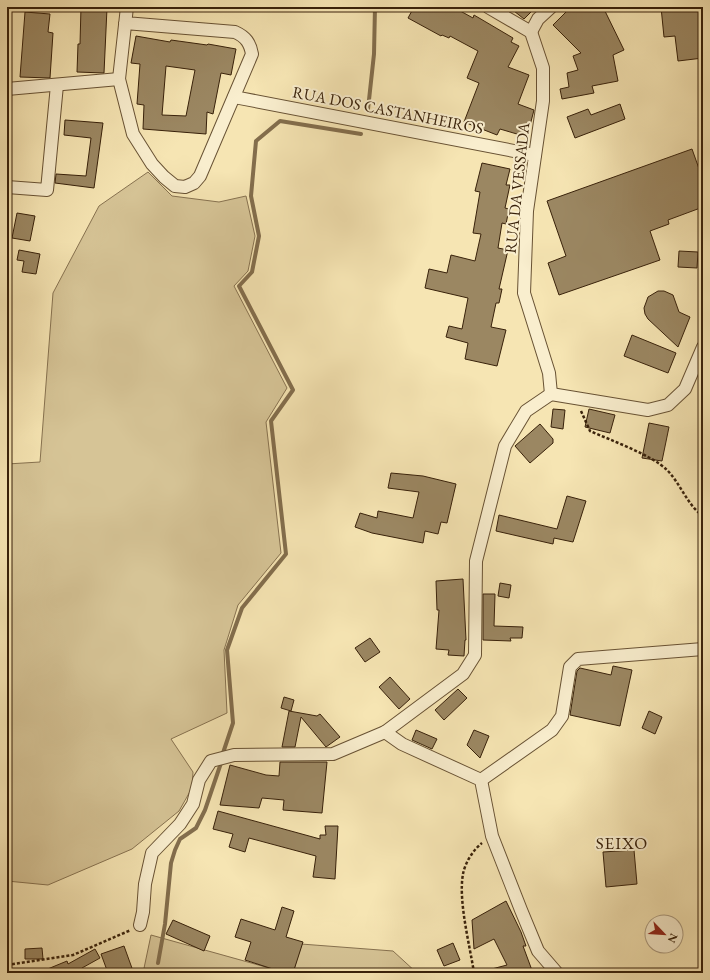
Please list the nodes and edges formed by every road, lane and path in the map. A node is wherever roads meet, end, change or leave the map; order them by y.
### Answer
1 (488, 7) edge
2 (552, 7) edge
3 (127, 8) edge
4 (125, 23) junction
5 (530, 32) junction
6 (119, 79) junction
7 (57, 85) junction
8 (7, 89) edge
9 (234, 97) junction
10 (535, 155) junction
11 (7, 187) edge
12 (703, 347) edge
13 (552, 394) junction
14 (575, 398) junction
15 (703, 516) edge
16 (703, 649) edge
17 (385, 732) junction
18 (481, 780) junction
19 (492, 836) junction
20 (140, 925) joint
21 (7, 965) edge
22 (474, 973) edge
23 (558, 973) edge

1 - 5 street
2 - 5 street
3 - 4 street
4 - 6 street
4 - 9 street
5 - 10 street, RUA DA VESSADA
6 - 7 street
6 - 9 street
7 - 8 street
7 - 11 street
9 - 10 street, RUA DOS CASTANHEIROS
10 - 13 street, RUA DA VESSADA
12 - 14 street
13 - 14 street
13 - 17 street
14 - 15 path
16 - 18 street
17 - 18 street
17 - 20 street
18 - 19 street
19 - 22 path
19 - 23 street
20 - 21 path

